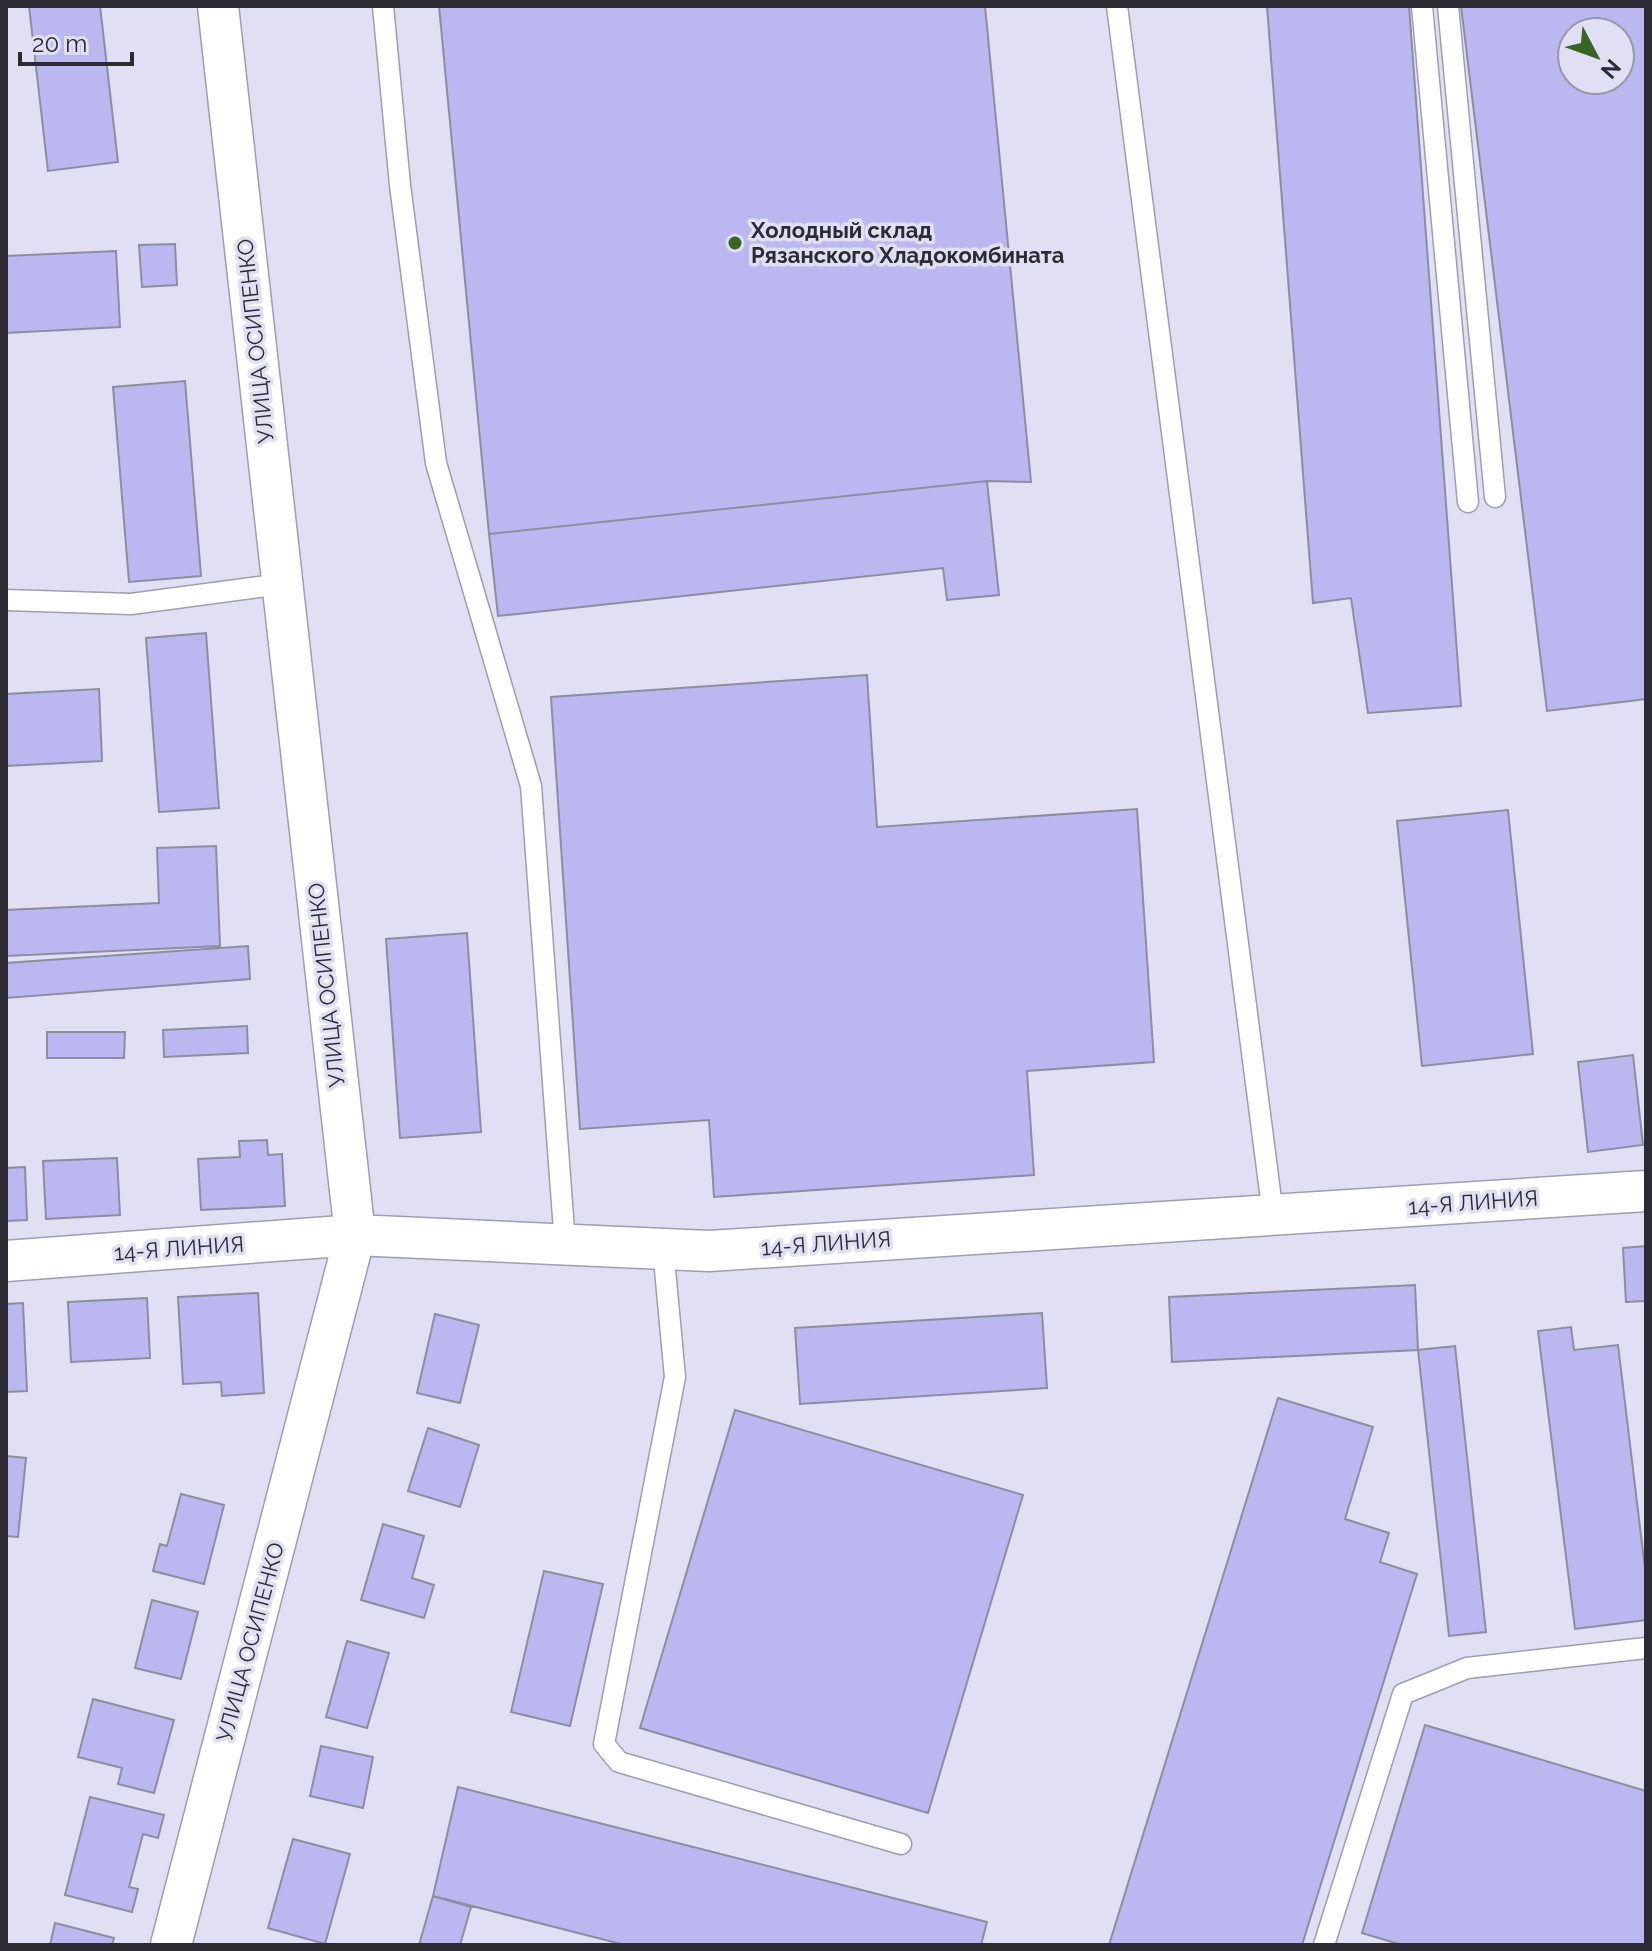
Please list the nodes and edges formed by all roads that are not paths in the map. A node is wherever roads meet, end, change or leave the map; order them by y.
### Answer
1 (218, 6) edge
2 (383, 6) edge
3 (1117, 6) edge
4 (1422, 6) edge
5 (1448, 6) edge
6 (1495, 497) dead end
7 (1468, 502) dead end
8 (282, 584) junction
9 (6, 600) edge
10 (1646, 1191) edge
11 (1273, 1215) junction
12 (355, 1235) junction
13 (565, 1244) junction
14 (663, 1248) junction
15 (6, 1261) edge
16 (1646, 1648) edge
17 (901, 1844) dead end
18 (171, 1945) edge
19 (1324, 1945) edge

1 - 8 street, УЛИЦА ОСИПЕНКО
2 - 13 lane
3 - 11 lane
4 - 7 lane
5 - 6 lane
8 - 9 lane
8 - 12 street, УЛИЦА ОСИПЕНКО
10 - 11 street, 14-Я ЛИНИЯ
11 - 14 street, 14-Я ЛИНИЯ
12 - 13 street, 14-Я ЛИНИЯ
12 - 15 street, 14-Я ЛИНИЯ
12 - 18 street, УЛИЦА ОСИПЕНКО
13 - 14 street, 14-Я ЛИНИЯ
14 - 17 lane
16 - 19 lane

